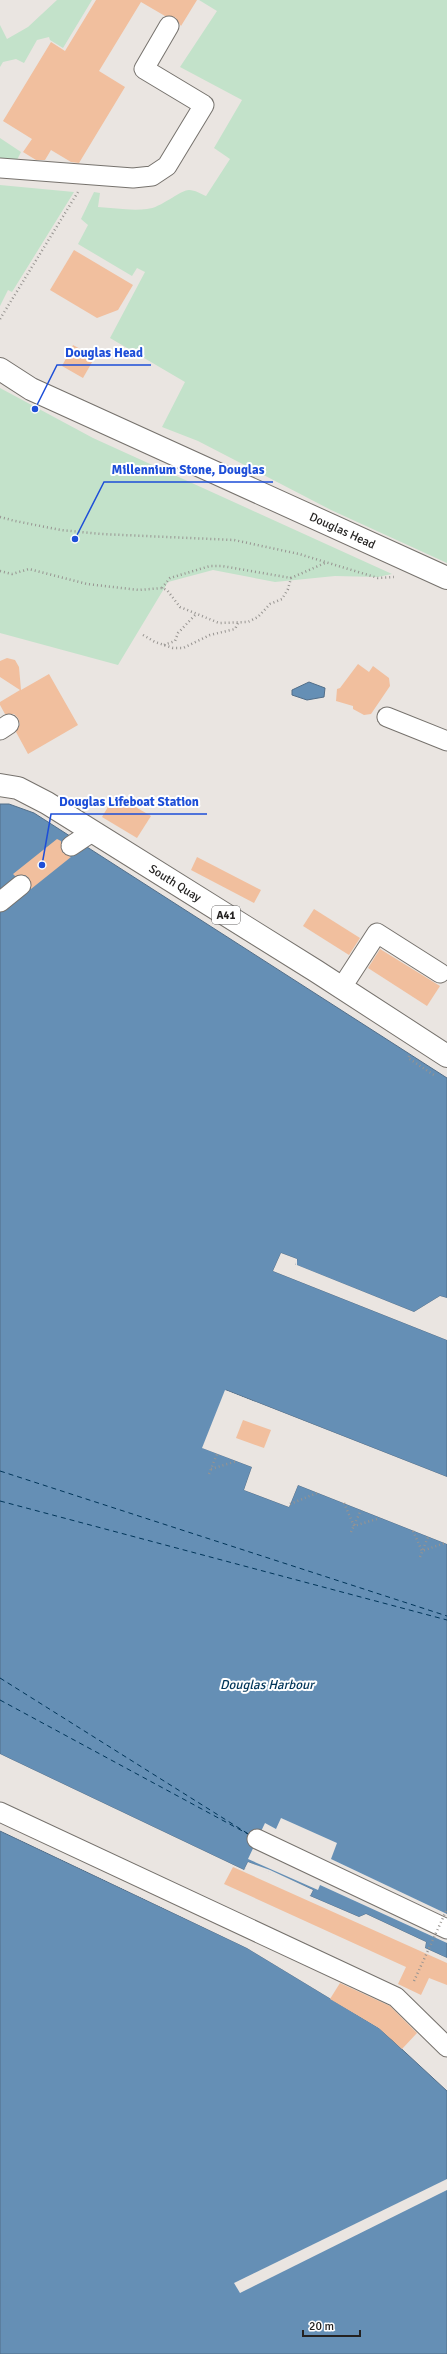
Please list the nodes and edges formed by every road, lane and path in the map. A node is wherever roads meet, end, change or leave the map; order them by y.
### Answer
1 (169, 26) dead end
2 (0, 168) edge
3 (88, 174) junction
4 (0, 319) edge
5 (0, 369) edge
6 (0, 516) edge
7 (326, 563) junction
8 (0, 571) edge
9 (396, 577) dead end
10 (291, 578) junction
11 (447, 578) edge
12 (162, 588) junction
13 (198, 613) junction
14 (238, 623) junction
15 (143, 635) dead end
16 (163, 645) junction
17 (387, 717) dead end
18 (447, 741) edge
19 (0, 785) edge
20 (21, 885) dead end
21 (0, 902) edge
22 (440, 973) dead end
23 (342, 987) junction
24 (410, 1055) dead end
25 (447, 1056) edge
26 (434, 1075) dead end
27 (217, 1454) dead end
28 (237, 1461) dead end
29 (211, 1469) junction
30 (209, 1474) dead end
31 (317, 1493) dead end
32 (344, 1503) dead end
33 (290, 1504) dead end
34 (361, 1510) dead end
35 (380, 1518) dead end
36 (354, 1526) junction
37 (413, 1531) dead end
38 (351, 1532) dead end
39 (428, 1537) dead end
40 (445, 1543) dead end
41 (422, 1551) junction
42 (420, 1557) dead end
43 (0, 1812) edge
44 (257, 1839) dead end
45 (447, 1909) edge
46 (447, 1929) edge
47 (414, 1981) dead end
48 (447, 2047) edge

1 - 3 lane
2 - 3 lane
3 - 4 path
5 - 11 main road, Douglas Head
6 - 7 path
7 - 9 path
7 - 10 path
8 - 12 path
10 - 12 path
10 - 14 path
12 - 13 path
13 - 14 path
13 - 16 path
14 - 16 path
15 - 16 path
17 - 18 lane
19 - 23 main road, South Quay / A41
20 - 21 lane
22 - 23 lane
23 - 25 main road, South Quay / A41
24 - 26 path
27 - 29 path
28 - 29 path
29 - 30 path
31 - 33 path
32 - 36 path
34 - 36 path
35 - 36 path
36 - 38 path
37 - 41 path
39 - 41 path
40 - 41 path
41 - 42 path
43 - 48 lane
44 - 46 lane
45 - 47 path, bridge

